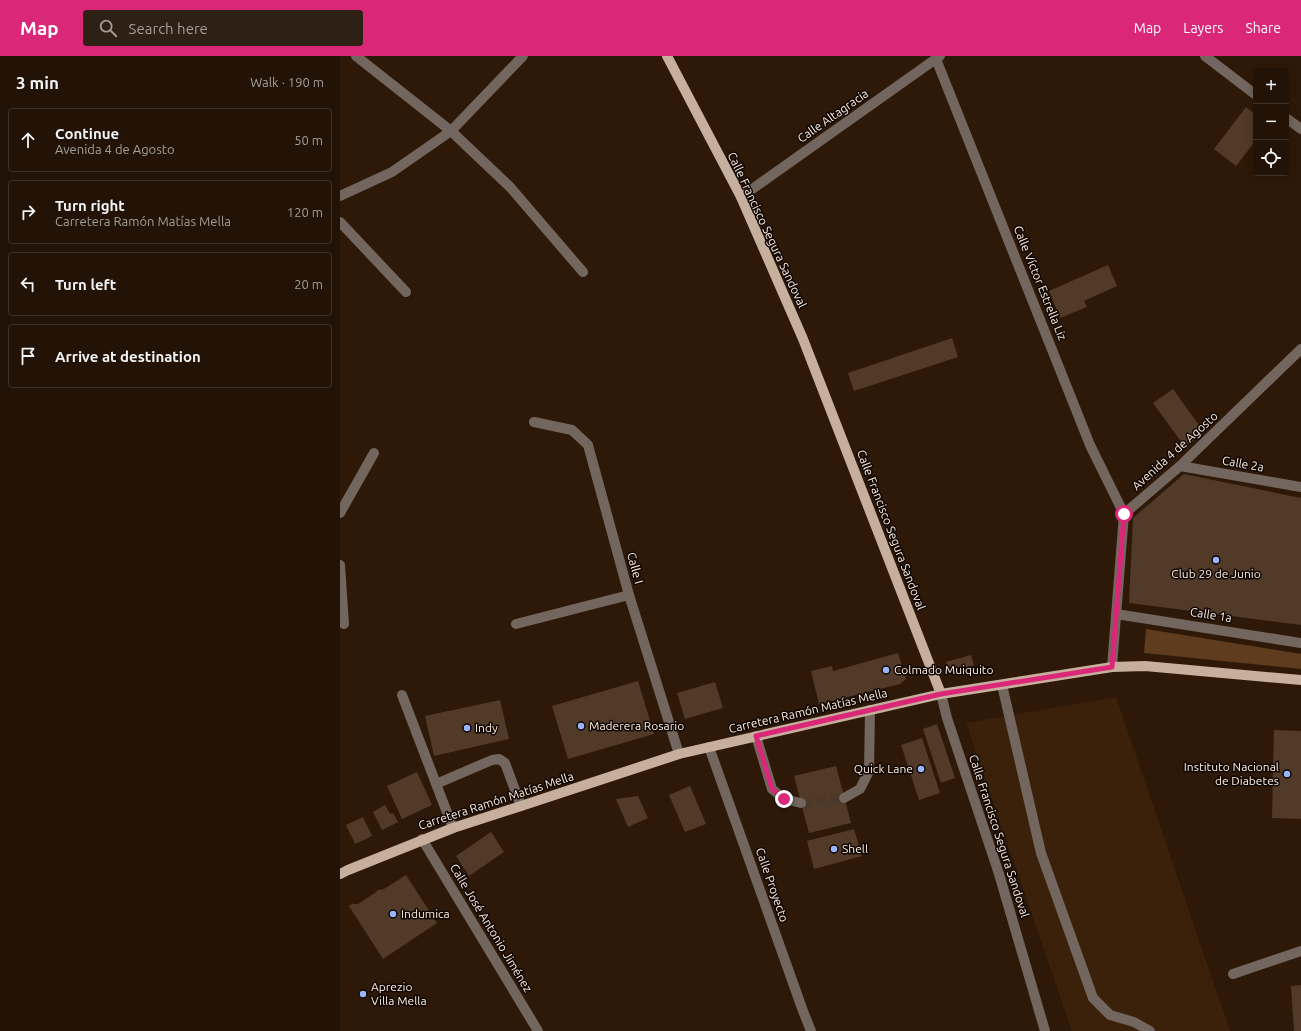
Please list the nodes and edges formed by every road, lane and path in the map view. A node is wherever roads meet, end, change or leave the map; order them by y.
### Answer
1 (356, 56) edge
2 (523, 56) edge
3 (667, 56) edge
4 (1205, 56) edge
5 (938, 58) edge
6 (1253, 93) edge
7 (1289, 120) edge
8 (1301, 129) edge
9 (451, 131) junction
10 (340, 196) edge
11 (741, 197) junction
12 (340, 222) edge
13 (583, 272) dead end
14 (406, 292) dead end
15 (1301, 349) edge
16 (534, 422) dead end
17 (374, 453) dead end
18 (1180, 466) junction
19 (1301, 487) edge
20 (343, 502) edge
21 (340, 513) edge
22 (1124, 514) junction
23 (340, 565) edge
24 (629, 595) junction
25 (1116, 614) junction
26 (344, 624) dead end
27 (516, 624) dead end
28 (1301, 643) edge
29 (1112, 667) junction
30 (1301, 680) edge
31 (1002, 685) junction
32 (941, 694) junction
33 (402, 695) dead end
34 (870, 710) junction
35 (756, 736) junction
36 (709, 746) junction
37 (679, 754) junction
38 (436, 784) junction
39 (844, 798) tunnel mouth
40 (801, 804) tunnel mouth
41 (521, 806) junction
42 (453, 828) junction
43 (422, 839) junction
44 (340, 874) edge
45 (1301, 951) edge
46 (1233, 974) dead end
47 (538, 1031) edge
48 (811, 1031) edge
49 (1045, 1031) edge
50 (1150, 1031) edge

1 - 9 street
2 - 9 street
3 - 11 main road, Calle Francisco Segura Sandoval
4 - 6 street
5 - 11 street, Calle Altagracia
5 - 22 street, Calle Víctor Estrella Liz
7 - 8 street
9 - 10 street
9 - 13 street
11 - 32 main road, Calle Francisco Segura Sandoval
12 - 14 street
15 - 18 street, Avenida 4 de Agosto
16 - 24 street, Calle I
17 - 20 street
18 - 19 street, Calle 2a
18 - 22 street, Avenida 4 de Agosto
20 - 21 street
22 - 25 street
23 - 26 street
24 - 27 street
24 - 37 street, Calle I
25 - 28 street, Calle 1a
25 - 29 street
29 - 30 main road, Carretera Ramón Matías Mella
29 - 31 main road, Carretera Ramón Matías Mella
31 - 32 main road, Carretera Ramón Matías Mella
31 - 50 street
32 - 34 main road, Carretera Ramón Matías Mella
32 - 49 street, Calle Francisco Segura Sandoval
33 - 38 street
34 - 35 main road, Carretera Ramón Matías Mella
34 - 39 street
35 - 36 main road, Carretera Ramón Matías Mella
35 - 40 street
36 - 37 main road, Carretera Ramón Matías Mella
36 - 48 street, Calle Proyecto
37 - 41 main road, Carretera Ramón Matías Mella
38 - 41 street
38 - 42 street
41 - 42 main road, Carretera Ramón Matías Mella
42 - 43 main road, Carretera Ramón Matías Mella
43 - 44 main road, Carretera Ramón Matías Mella
43 - 47 street, Calle José Antonio Jiménez
45 - 46 street

